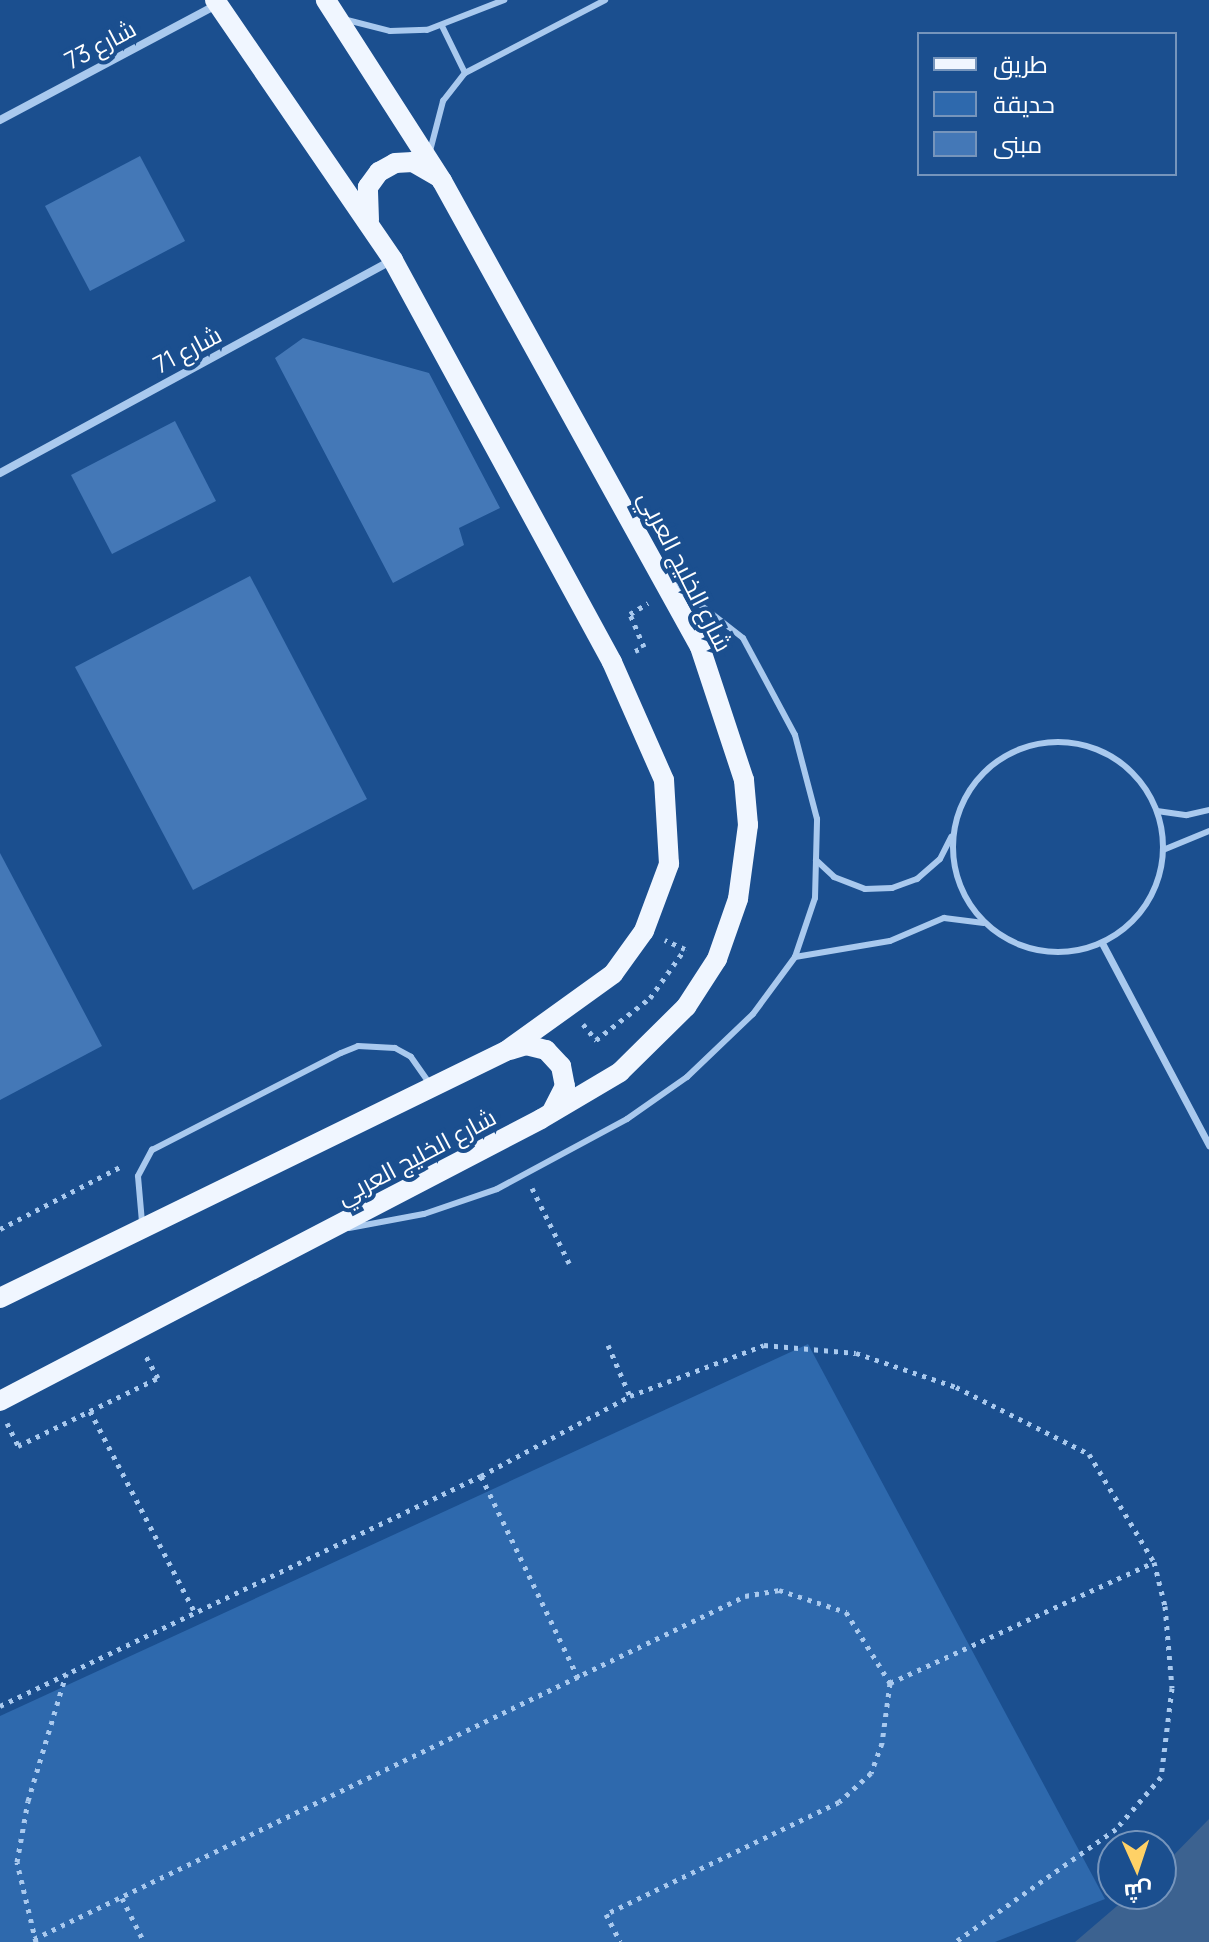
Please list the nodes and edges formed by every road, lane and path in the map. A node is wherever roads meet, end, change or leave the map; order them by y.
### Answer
1 (326, 0) edge
2 (504, 0) edge
3 (605, 0) edge
4 (217, 2) edge
5 (339, 17) junction
6 (442, 26) junction
7 (465, 73) junction
8 (0, 120) edge
9 (429, 158) junction
10 (442, 181) junction
11 (369, 222) junction
12 (393, 260) junction
13 (0, 473) edge
14 (668, 583) junction
15 (612, 662) junction
16 (1209, 810) edge
17 (1157, 811) junction
18 (1209, 831) edge
19 (952, 834) junction
20 (1163, 850) junction
21 (816, 860) junction
22 (984, 923) junction
23 (1102, 943) junction
24 (795, 957) junction
25 (506, 1051) junction
26 (431, 1087) junction
27 (541, 1119) junction
28 (1209, 1145) edge
29 (152, 1150) junction
30 (525, 1173) junction
31 (143, 1228) junction
32 (0, 1229) edge
33 (326, 1232) junction
34 (569, 1263) dead end
35 (0, 1298) edge
36 (133, 1332) junction
37 (608, 1345) dead end
38 (630, 1396) junction
39 (3, 1410) edge
40 (90, 1411) junction
41 (481, 1476) junction
42 (1154, 1562) junction
43 (194, 1611) junction
44 (67, 1673) junction
45 (579, 1680) junction
46 (890, 1683) junction
47 (0, 1706) edge
48 (122, 1898) junction
49 (35, 1940) edge
50 (144, 1942) edge
51 (620, 1942) edge
52 (955, 1942) edge

1 - 5 main road, شارع الخليج العربي
2 - 6 lane
3 - 7 lane
4 - 8 street, شارع 73
4 - 11 main road
5 - 6 lane
5 - 9 main road, شارع الخليج العربي
6 - 7 lane
7 - 9 lane
9 - 10 main road, شارع الخليج العربي
10 - 11 main road
10 - 14 main road, شارع الخليج العربي
11 - 12 main road
12 - 13 street, شارع 71
12 - 15 main road
14 - 15 path
14 - 21 lane
14 - 27 main road, شارع الخليج العربي
15 - 25 main road
16 - 17 lane
17 - 19 lane
17 - 20 lane
18 - 20 lane
19 - 21 lane
19 - 22 lane
20 - 23 lane
21 - 24 lane
22 - 23 lane
22 - 24 lane
23 - 28 street
24 - 30 lane
25 - 26 main road
25 - 27 main road
26 - 29 lane
26 - 31 main road
27 - 33 main road, شارع الخليج العربي
29 - 31 lane
29 - 32 path
30 - 33 lane
30 - 34 path
31 - 35 main road
33 - 36 main road, شارع الخليج العربي
36 - 39 main road, شارع الخليج العربي
36 - 40 path
37 - 38 path
38 - 41 path
38 - 42 path
39 - 40 path
40 - 43 path
41 - 43 path
41 - 45 path
42 - 46 path
42 - 52 path
43 - 44 path
44 - 47 path
44 - 49 path
45 - 46 path
45 - 48 path
46 - 51 path
48 - 49 path
48 - 50 path

